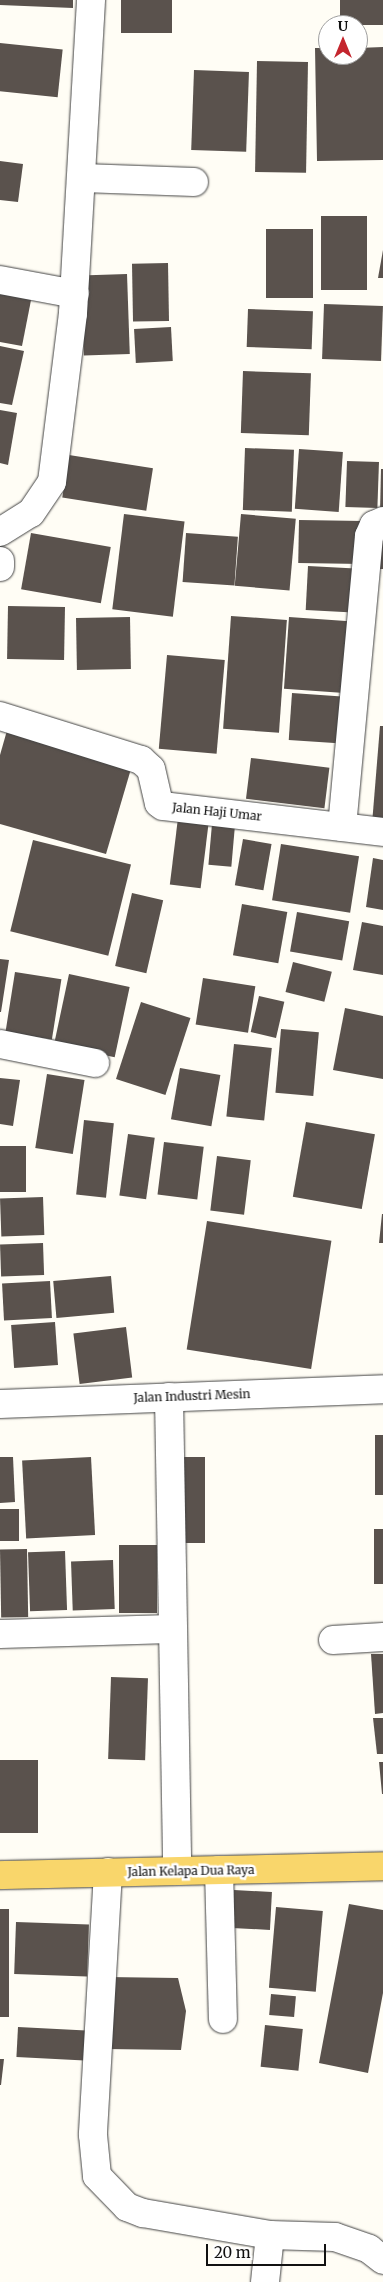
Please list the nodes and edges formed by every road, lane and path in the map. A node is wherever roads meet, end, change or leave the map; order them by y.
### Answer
1 (91, 0) edge
2 (84, 178) junction
3 (194, 182) dead end
4 (0, 280) edge
5 (75, 294) junction
6 (383, 521) edge
7 (0, 532) edge
8 (0, 561) edge
9 (0, 567) edge
10 (0, 716) edge
11 (342, 827) junction
12 (383, 832) edge
13 (0, 1044) edge
14 (96, 1063) dead end
15 (383, 1389) edge
16 (169, 1397) junction
17 (0, 1404) edge
18 (172, 1629) junction
19 (0, 1634) edge
20 (383, 1637) edge
21 (333, 1640) dead end
22 (383, 1866) edge
23 (219, 1870) junction
24 (178, 1871) junction
25 (108, 1872) junction
26 (0, 1875) edge
27 (223, 2019) dead end
28 (270, 2235) junction
29 (383, 2260) edge
30 (265, 2282) edge

1 - 2 street
2 - 3 street
2 - 5 street
4 - 5 street
5 - 7 street
6 - 11 street
8 - 9 street
10 - 11 street, Jalan Haji Umar
11 - 12 street, Jalan Haji Umar
13 - 14 street
15 - 16 street, Jalan Industri Mesin
16 - 17 street, Jalan Industri Mesin
16 - 18 street
18 - 19 street
18 - 24 street
20 - 21 street
22 - 23 main road, Jalan Kelapa Dua Raya
23 - 24 main road, Jalan Kelapa Dua Raya
23 - 27 street
24 - 25 main road, Jalan Kelapa Dua Raya
25 - 26 main road, Jalan Kelapa Dua Raya
25 - 28 street
28 - 29 street
28 - 30 street

